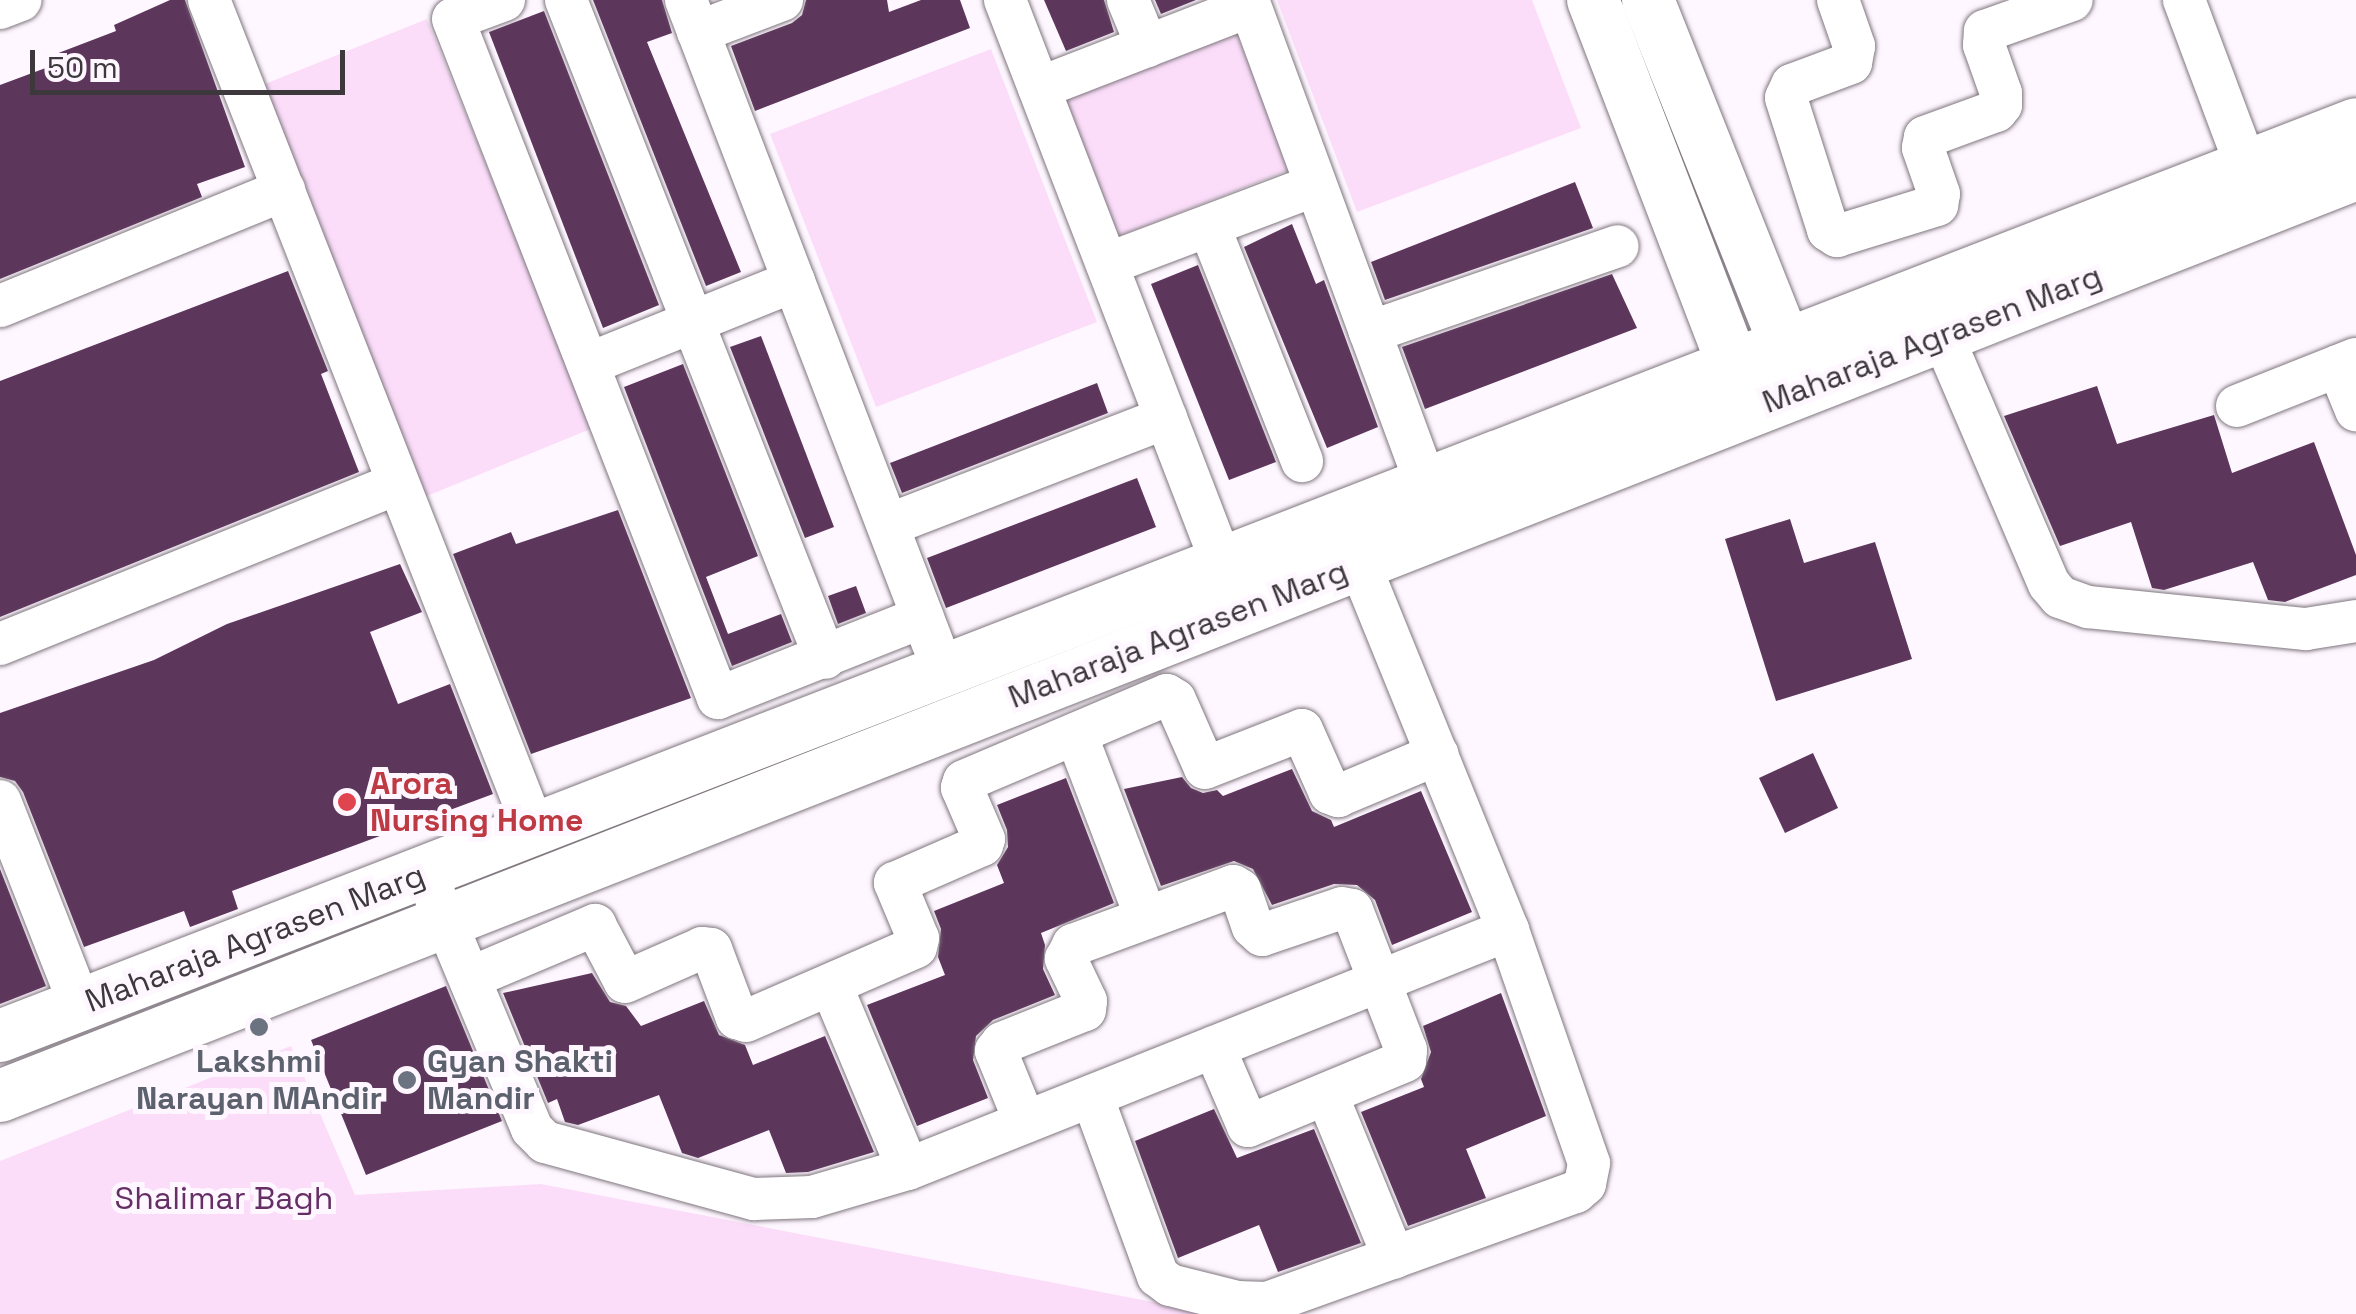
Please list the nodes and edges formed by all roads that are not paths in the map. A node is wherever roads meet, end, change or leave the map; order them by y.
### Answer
1 (21, 0) edge
2 (209, 0) edge
3 (504, 0) edge
4 (566, 0) edge
5 (782, 0) edge
6 (1006, 0) edge
7 (1128, 0) edge
8 (1593, 0) edge
9 (1648, 0) edge
10 (1838, 0) edge
11 (2072, 0) edge
12 (2184, 0) edge
13 (1249, 3) edge
14 (0, 8) edge
15 (692, 16) edge
16 (1147, 46) junction
17 (1039, 88) junction
18 (2356, 124) edge
19 (2246, 166) junction
20 (2356, 174) edge
21 (1316, 185) junction
22 (284, 190) junction
23 (1209, 226) junction
24 (1618, 246) dead end
25 (1107, 264) junction
26 (794, 281) junction
27 (0, 306) edge
28 (1932, 314) junction
29 (692, 322) junction
30 (1370, 332) junction
31 (2347, 362) edge
32 (588, 364) junction
33 (1793, 366) junction
34 (1741, 386) junction
35 (2237, 406) dead end
36 (2356, 410) edge
37 (1166, 418) junction
38 (1302, 461) dead end
39 (398, 483) junction
40 (1426, 484) junction
41 (888, 526) junction
42 (1350, 540) junction
43 (1231, 586) junction
44 (923, 617) junction
45 (2356, 621) edge
46 (0, 644) edge
47 (825, 658) junction
48 (944, 671) junction
49 (1076, 734) junction
50 (1438, 754) junction
51 (0, 801) edge
52 (534, 829) junction
53 (424, 872) junction
54 (1146, 917) junction
55 (446, 921) junction
56 (1508, 930) junction
57 (472, 977) junction
58 (1378, 982) junction
59 (831, 985) junction
60 (80, 1005) junction
61 (0, 1036) edge
62 (1214, 1047) junction
63 (1326, 1094) junction
64 (0, 1096) edge
65 (1092, 1096) junction
66 (1025, 1122) junction
67 (908, 1169) junction
68 (1394, 1258) junction

1 - 14 street
2 - 22 street
3 - 32 street
4 - 29 street
5 - 15 street
6 - 17 street
7 - 16 street
8 - 34 street
9 - 33 street
10 - 11 street
12 - 19 street
13 - 16 street
13 - 21 street
15 - 26 street
16 - 17 street
17 - 25 street
18 - 19 street, Maharaja Agrasen Marg
19 - 28 street, Maharaja Agrasen Marg
20 - 28 street, Maharaja Agrasen Marg
21 - 23 street
21 - 30 street
22 - 27 street
22 - 39 street
23 - 25 street
23 - 38 street
24 - 30 street
25 - 37 street
26 - 29 street
26 - 41 street
28 - 33 street, Maharaja Agrasen Marg
28 - 45 street
29 - 32 street
29 - 47 street
30 - 40 street
31 - 35 street
31 - 36 street
32 - 47 street
33 - 34 street, Maharaja Agrasen Marg
34 - 40 street, Maharaja Agrasen Marg
34 - 42 street, Maharaja Agrasen Marg
37 - 41 street
37 - 43 street
39 - 46 street
39 - 52 street
40 - 42 street, Maharaja Agrasen Marg
41 - 44 street
42 - 43 street, Maharaja Agrasen Marg
42 - 50 street
43 - 48 street, Maharaja Agrasen Marg
43 - 55 street, Maharaja Agrasen Marg
44 - 47 street
44 - 48 street
48 - 52 street, Maharaja Agrasen Marg
49 - 50 street
49 - 54 street
49 - 59 street
50 - 56 street
51 - 60 street
52 - 53 street, Maharaja Agrasen Marg
53 - 55 street
53 - 60 street, Maharaja Agrasen Marg
54 - 58 street
54 - 66 street
55 - 57 street
55 - 64 street, Maharaja Agrasen Marg
56 - 58 street
56 - 68 street
57 - 59 street
57 - 67 street
58 - 62 street
58 - 63 street
59 - 67 street
60 - 61 street, Maharaja Agrasen Marg
62 - 63 street
62 - 65 street
63 - 68 street
65 - 66 street
65 - 68 street
66 - 67 street

